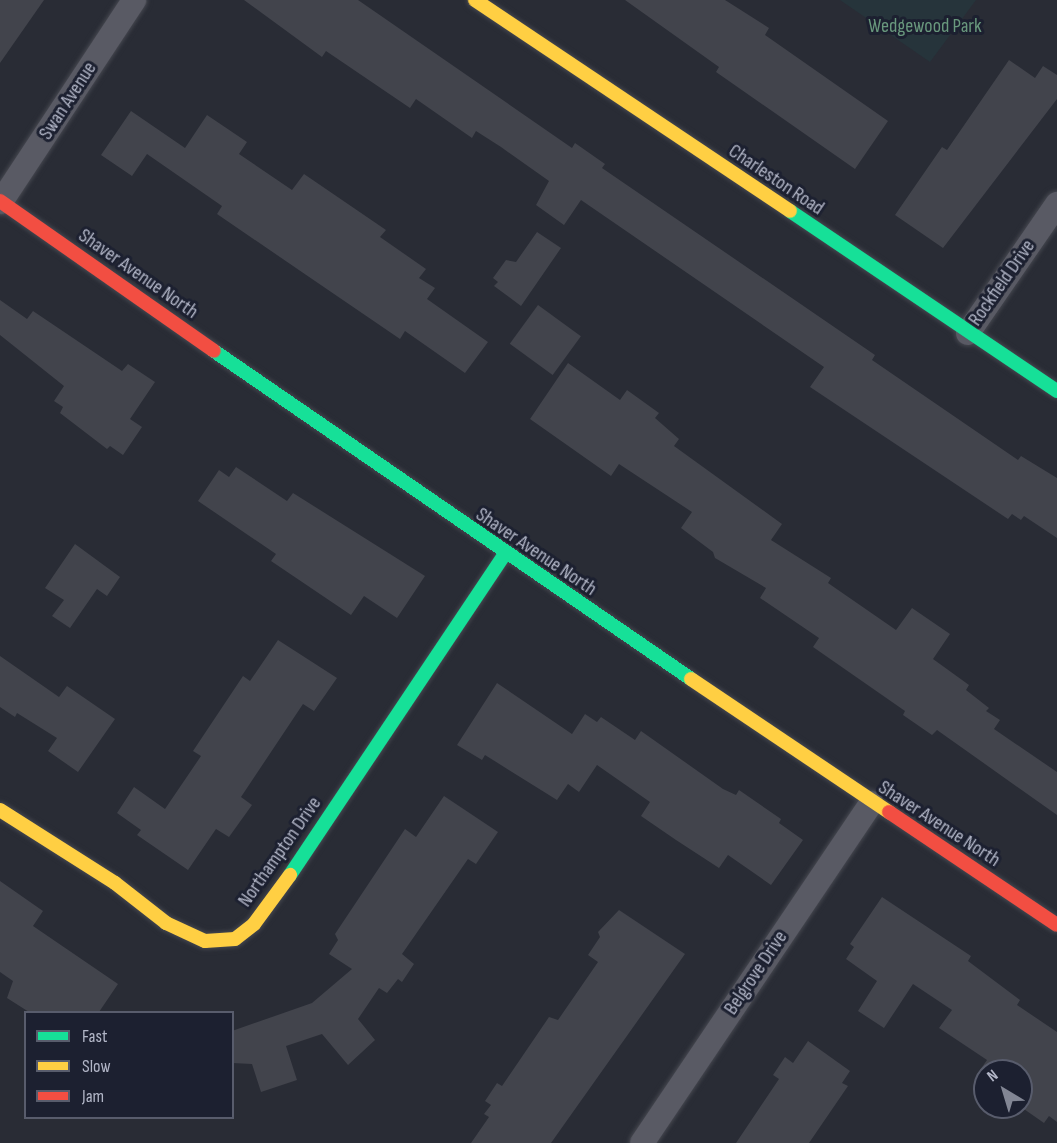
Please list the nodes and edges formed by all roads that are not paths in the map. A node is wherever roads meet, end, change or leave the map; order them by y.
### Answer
1 (134, 0) edge
2 (475, 0) edge
3 (1, 202) edge
4 (1057, 204) edge
5 (968, 333) junction
6 (1057, 391) edge
7 (505, 554) junction
8 (871, 803) junction
9 (0, 810) edge
10 (1057, 925) edge
11 (642, 1143) edge

1 - 3 street, Swan Avenue
2 - 5 street, Charleston Road
3 - 7 street, Shaver Avenue North
4 - 5 street, Rockfield Drive
5 - 6 street, Charleston Road
7 - 8 street, Shaver Avenue North
7 - 9 street, Northampton Drive
8 - 10 street, Shaver Avenue North
8 - 11 street, Belgrove Drive

